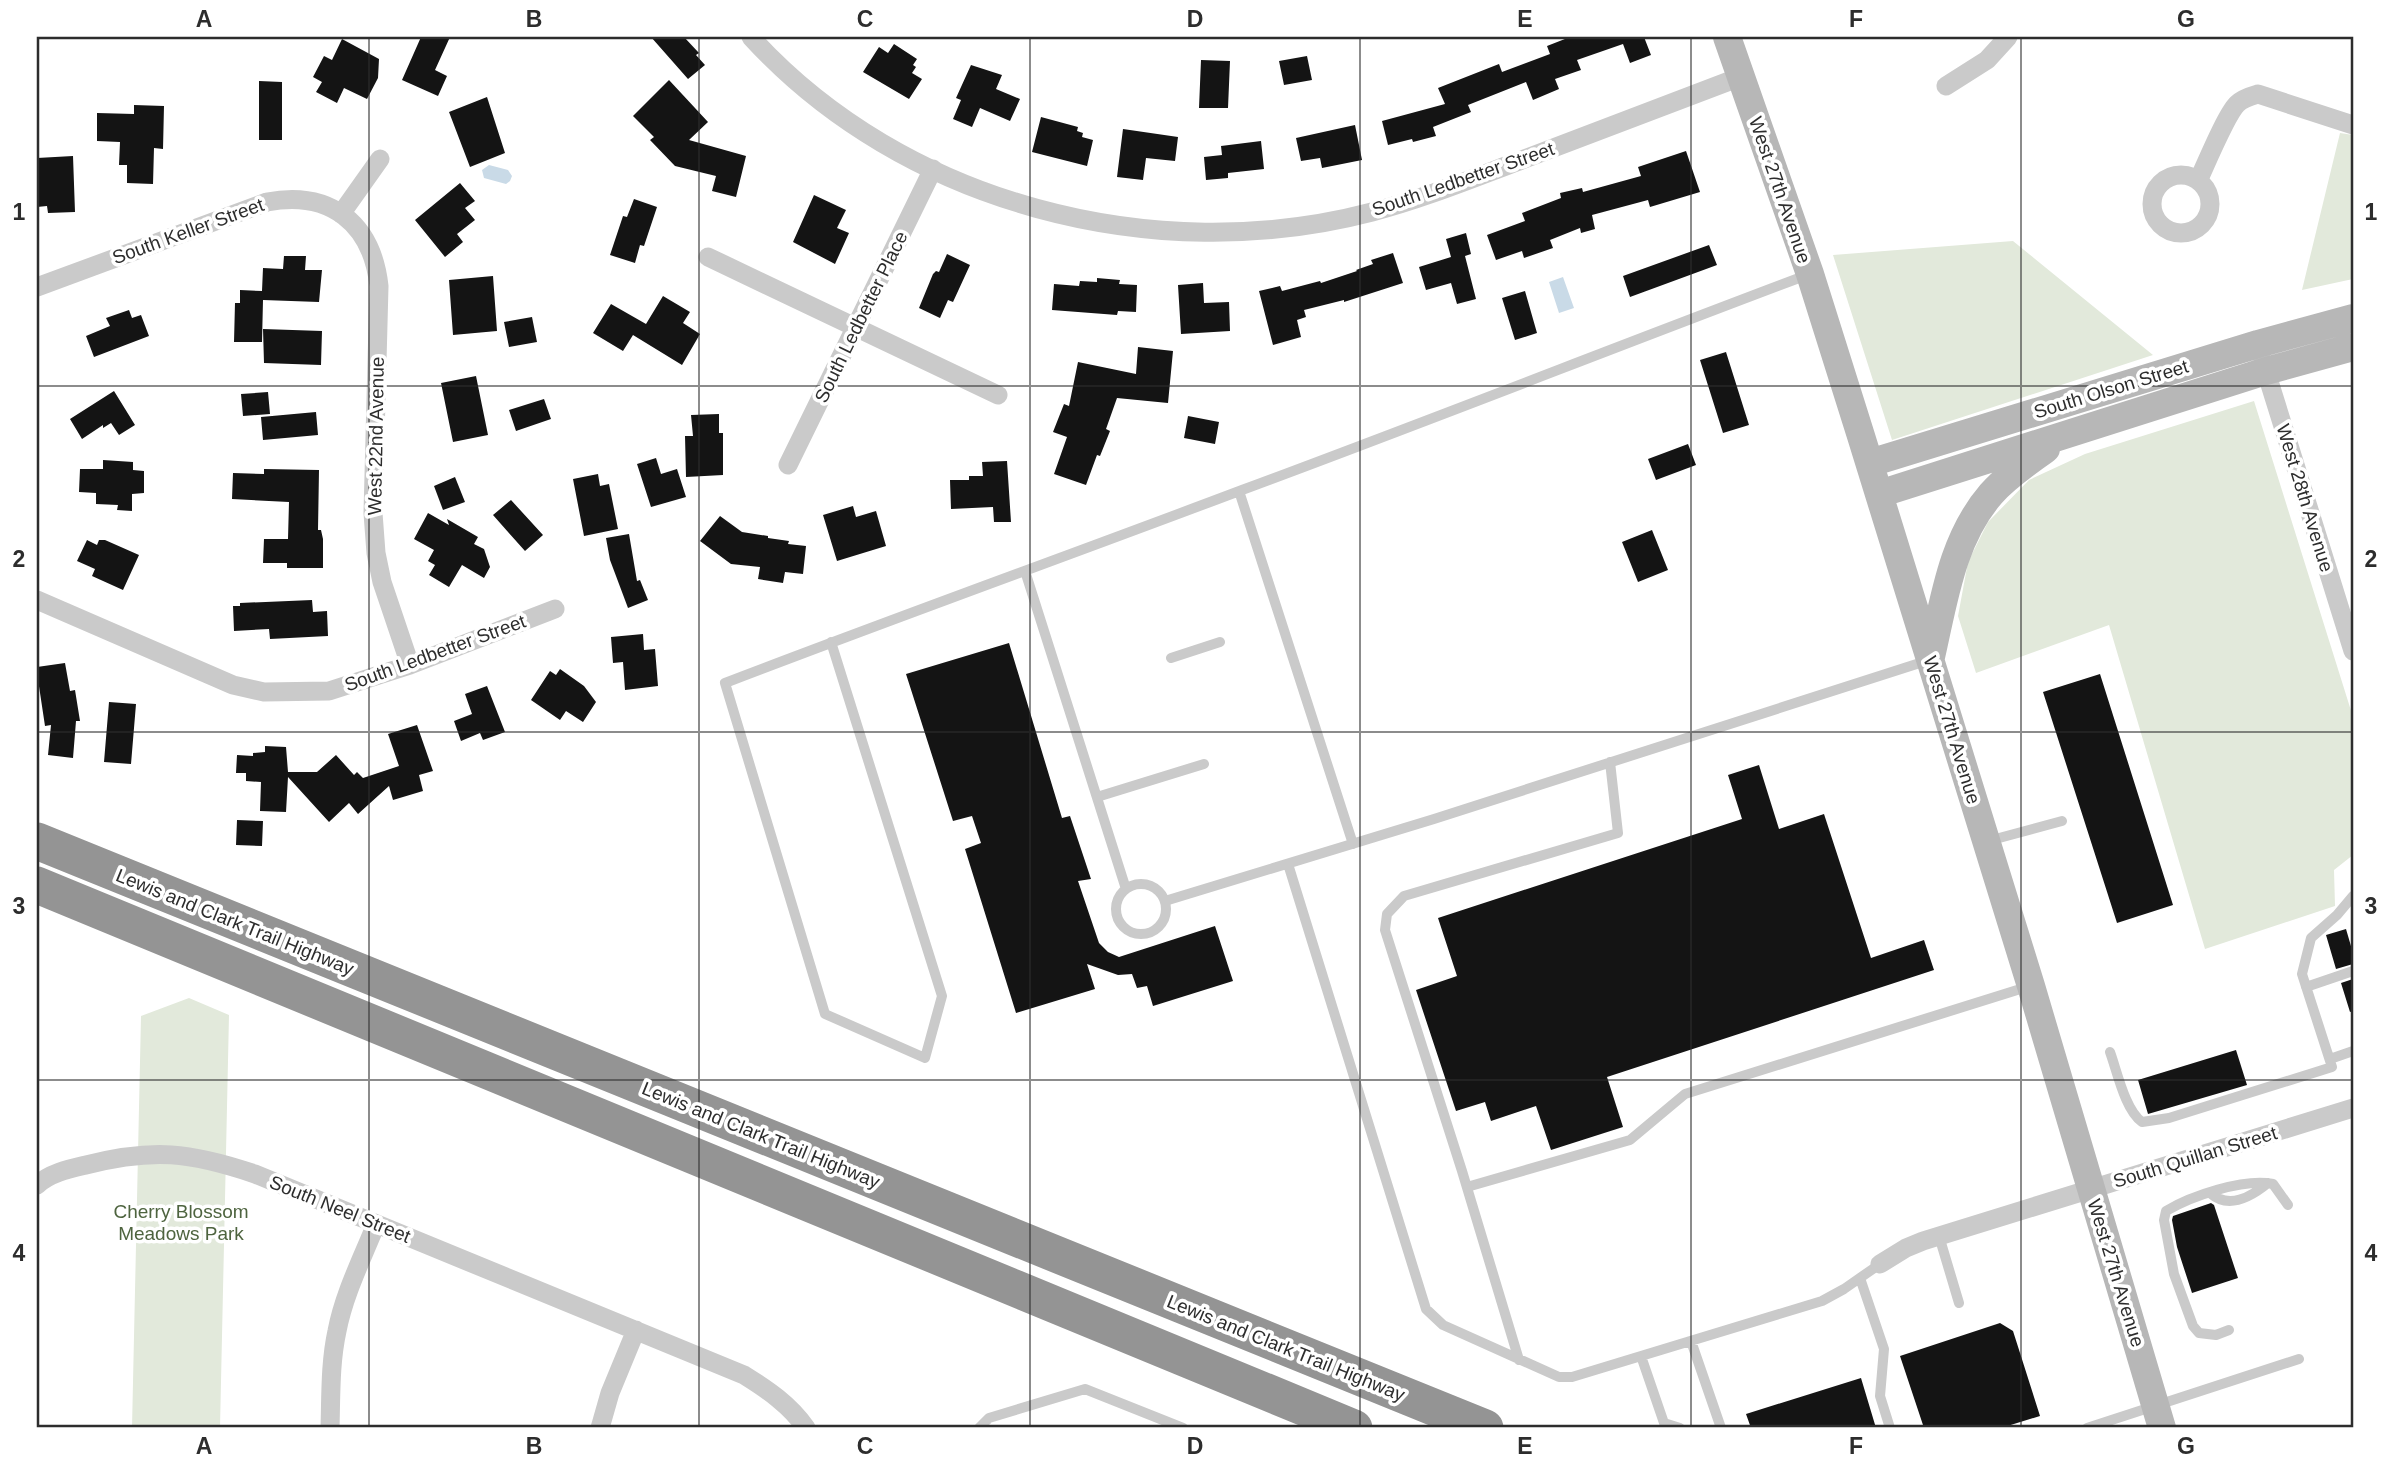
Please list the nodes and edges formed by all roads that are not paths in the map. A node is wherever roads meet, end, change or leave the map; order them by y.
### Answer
1 (751, 37) edge
2 (1727, 37) edge
3 (2008, 37) edge
4 (1741, 77) junction
5 (1946, 86) dead end
6 (2353, 125) edge
7 (380, 159) dead end
8 (933, 169) junction
9 (2198, 181) dead end
10 (341, 214) junction
11 (708, 257) dead end
12 (1810, 274) junction
13 (37, 287) edge
14 (2353, 318) edge
15 (857, 328) junction
16 (2258, 344) junction
17 (2353, 347) edge
18 (2266, 371) junction
19 (998, 396) dead end
20 (2071, 433) junction
21 (1870, 463) junction
22 (788, 465) dead end
23 (1239, 491) junction
24 (1879, 494) junction
25 (1025, 570) junction
26 (37, 600) edge
27 (555, 609) dead end
28 (831, 642) junction
29 (1220, 642) dead end
30 (2353, 652) edge
31 (1171, 658) dead end
32 (1930, 659) junction
33 (410, 665) junction
34 (1610, 762) junction
35 (1204, 764) dead end
36 (1097, 797) junction
37 (2062, 821) dead end
38 (37, 841) edge
39 (1987, 842) junction
40 (1353, 844) junction
41 (1288, 864) junction
42 (37, 885) edge
43 (1126, 889) junction
44 (2353, 896) edge
45 (1165, 901) junction
46 (2353, 971) edge
47 (2031, 986) junction
48 (2306, 986) junction
49 (2353, 1051) edge
50 (2110, 1052) dead end
51 (2330, 1059) junction
52 (2353, 1108) edge
53 (37, 1185) edge
54 (1467, 1187) junction
55 (2091, 1189) junction
56 (2288, 1205) dead end
57 (376, 1224) junction
58 (1940, 1236) junction
59 (1880, 1264) joint
60 (1860, 1278) junction
61 (1959, 1303) dead end
62 (636, 1330) junction
63 (2229, 1330) dead end
64 (1691, 1341) junction
65 (1642, 1356) junction
66 (2299, 1359) dead end
67 (1518, 1360) junction
68 (2159, 1417) edge
69 (330, 1428) edge
70 (600, 1428) edge
71 (806, 1428) edge
72 (979, 1428) edge
73 (1183, 1428) edge
74 (1354, 1428) edge
75 (1485, 1428) edge
76 (1680, 1428) edge
77 (1721, 1428) edge
78 (1890, 1428) edge
79 (2087, 1428) edge

1 - 8 street, South Ledbetter Street
2 - 4 main road, West 27th Avenue
3 - 5 street
4 - 8 street, South Ledbetter Street
4 - 12 main road, West 27th Avenue
6 - 9 street
7 - 10 street
8 - 15 street, South Ledbetter Place
10 - 13 street, South Keller Street
10 - 33 street, West 22nd Avenue
11 - 15 street
12 - 21 main road, West 27th Avenue
12 - 23 lane
14 - 16 main road, South Olson Street
15 - 19 street
15 - 22 street, South Ledbetter Place
16 - 18 street, West 28th Avenue
16 - 21 main road, South Olson Street
17 - 18 main road, South Olson Street
18 - 20 main road, South Olson Street
18 - 30 street, West 28th Avenue
20 - 24 main road, South Olson Street
20 - 32 main road
21 - 24 main road, West 27th Avenue
23 - 25 lane
23 - 40 lane
24 - 32 main road, West 27th Avenue
25 - 28 lane
25 - 36 lane
26 - 33 street, South Ledbetter Street
27 - 33 street, South Ledbetter Street
28 - 28 lane
29 - 31 lane
32 - 34 lane
32 - 39 main road, West 27th Avenue
34 - 40 lane
34 - 54 lane
35 - 36 lane
36 - 43 lane
37 - 39 lane
38 - 75 highway, Lewis and Clark Trail Highway
39 - 47 main road, West 27th Avenue
40 - 41 lane
41 - 45 lane
41 - 67 lane
42 - 74 highway
43 - 45 lane
43 - 45 lane
44 - 48 lane
46 - 48 lane
47 - 54 lane
47 - 55 main road, West 27th Avenue
48 - 51 lane
49 - 51 lane
50 - 51 lane
52 - 55 street, South Quillan Street
53 - 57 street, South Neel Street
54 - 67 lane
55 - 58 street, South Quillan Street
55 - 68 main road, West 27th Avenue
56 - 63 lane
57 - 62 street, South Neel Street
57 - 69 street
58 - 59 street, South Quillan Street
58 - 61 lane
59 - 60 lane
60 - 64 lane
60 - 78 lane
62 - 70 street
62 - 71 street
64 - 65 lane
64 - 77 lane
65 - 67 lane
65 - 76 lane
66 - 68 lane
68 - 79 lane
72 - 73 lane

